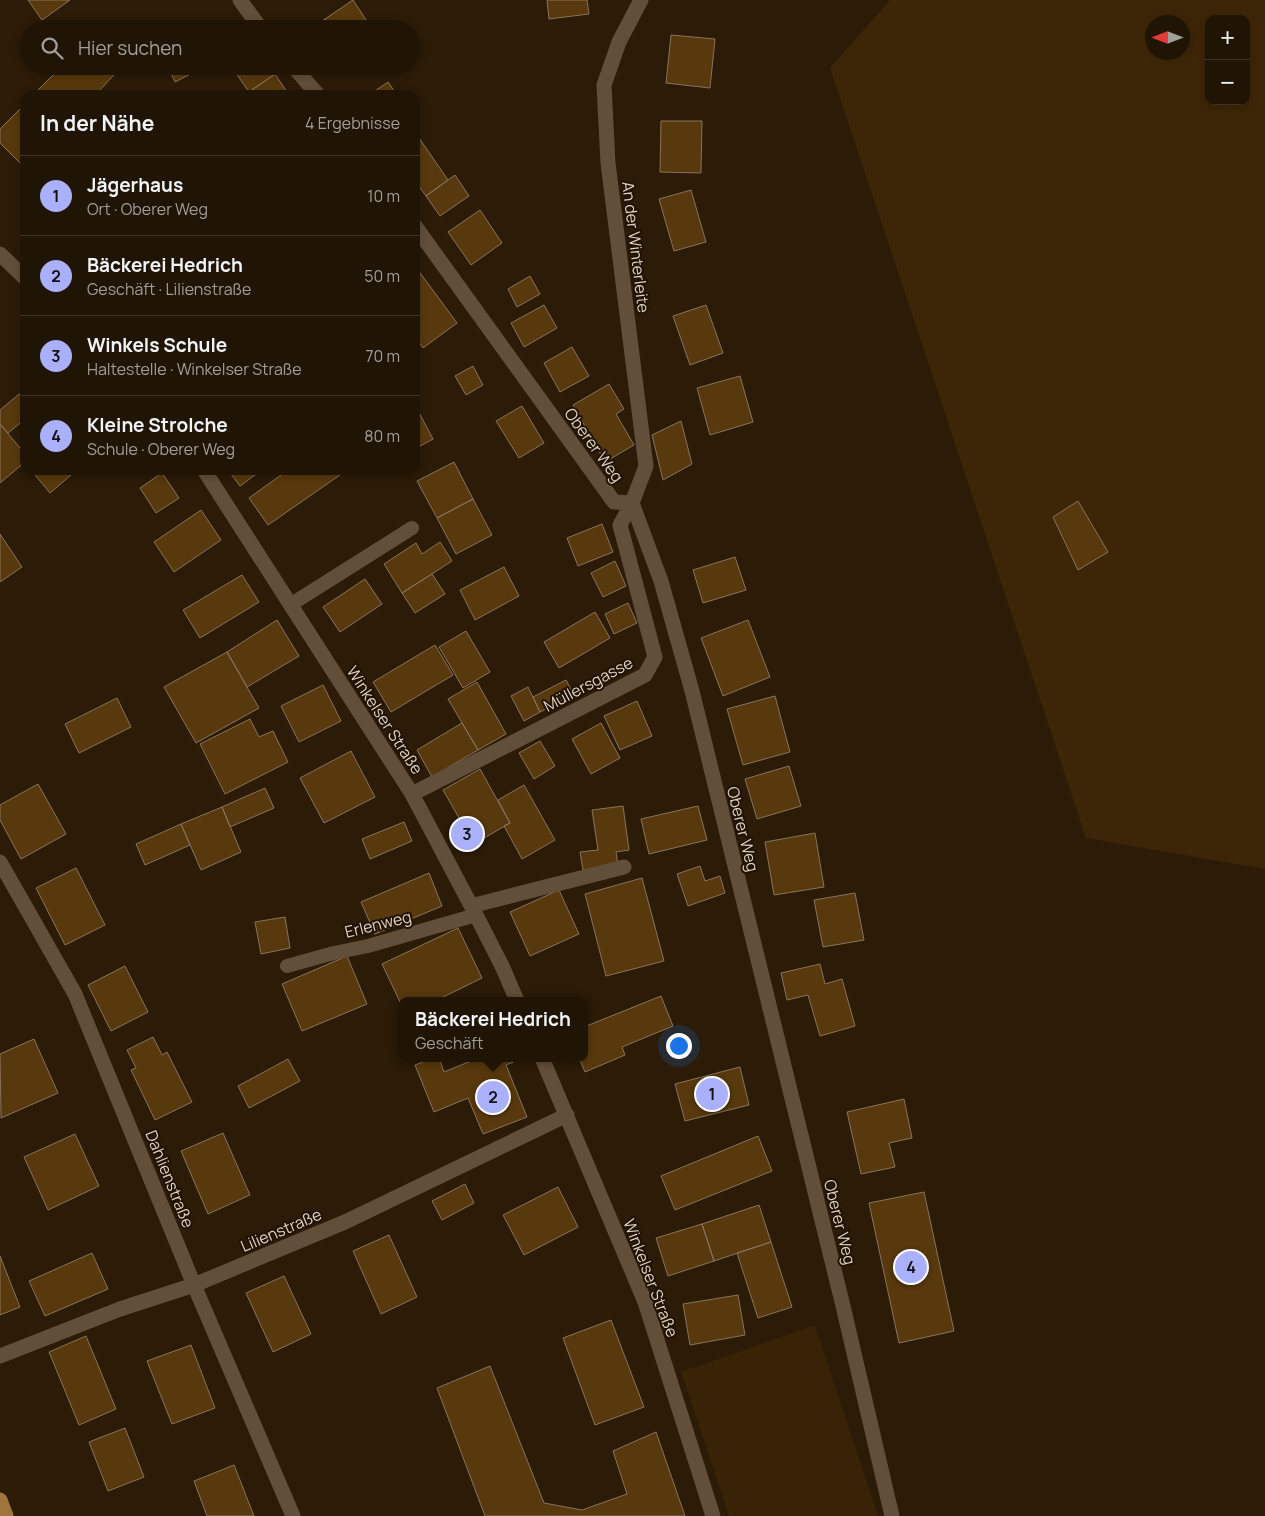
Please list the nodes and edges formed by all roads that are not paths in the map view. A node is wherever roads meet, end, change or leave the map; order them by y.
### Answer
1 (240, 0) edge
2 (641, 0) edge
3 (254, 20) edge
4 (301, 75) edge
5 (314, 90) edge
6 (420, 233) edge
7 (0, 254) edge
8 (20, 273) edge
9 (207, 475) edge
10 (632, 503) junction
11 (412, 528) dead end
12 (290, 605) junction
13 (412, 794) junction
14 (0, 862) edge
15 (624, 867) dead end
16 (474, 910) junction
17 (287, 966) dead end
18 (515, 997) edge
19 (544, 1062) edge
20 (567, 1115) junction
21 (194, 1285) junction
22 (0, 1356) edge
23 (0, 1500) edge
24 (6, 1516) edge
25 (293, 1516) edge
26 (713, 1516) edge
27 (892, 1516) edge

1 - 3 street
2 - 10 street, An der Winterleite
4 - 5 street
6 - 10 street, Oberer Weg
7 - 8 street
9 - 12 street, Winkelser Straße
10 - 13 street, Müllersgasse
10 - 27 street, Oberer Weg
11 - 12 lane
12 - 13 street, Winkelser Straße
13 - 16 street, Winkelser Straße
14 - 21 street, Dahlienstraße
15 - 16 street, Erlenweg
16 - 17 lane, Erlenweg
16 - 18 street, Winkelser Straße
19 - 20 street, Winkelser Straße
20 - 21 street, Lilienstraße
20 - 26 street, Winkelser Straße
21 - 22 street, Lilienstraße
21 - 25 street, Dahlienstraße
23 - 24 main road

